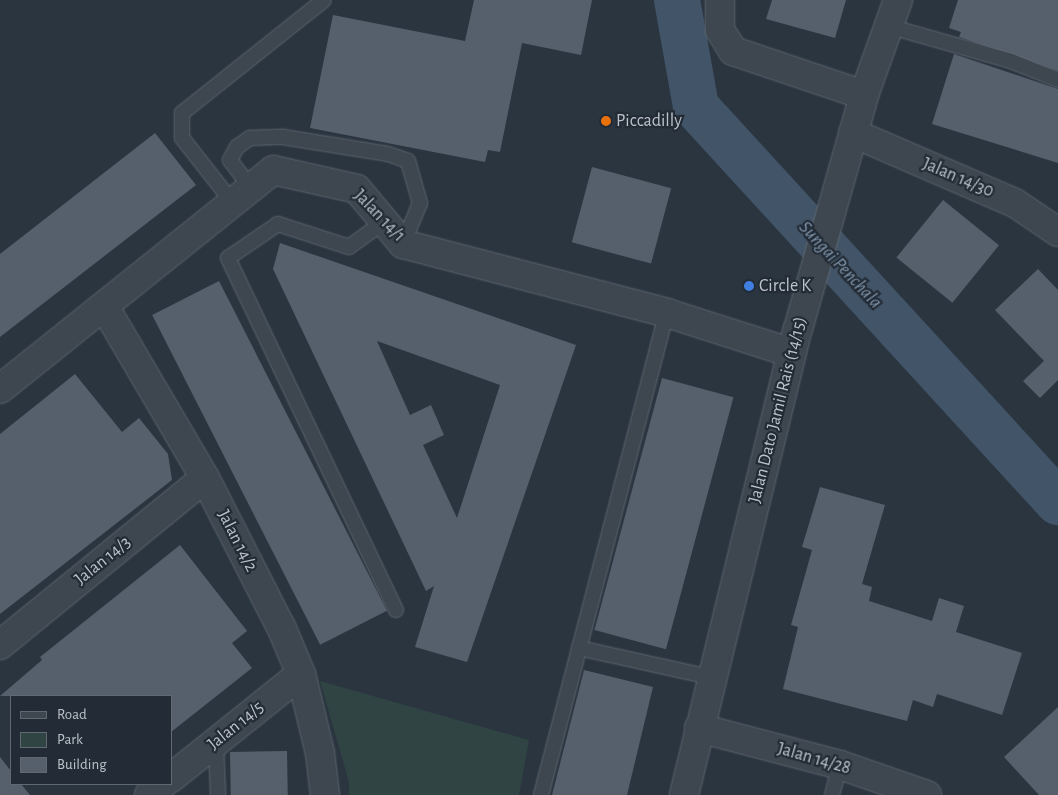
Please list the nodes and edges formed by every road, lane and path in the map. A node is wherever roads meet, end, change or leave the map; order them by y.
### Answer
1 (324, 0) edge
2 (720, 0) edge
3 (898, 0) edge
4 (888, 26) junction
5 (1058, 80) edge
6 (864, 95) junction
7 (852, 133) junction
8 (242, 195) junction
9 (385, 221) junction
10 (1058, 232) edge
11 (403, 244) junction
12 (104, 306) junction
13 (667, 313) junction
14 (795, 341) junction
15 (0, 389) edge
16 (205, 478) junction
17 (396, 610) dead end
18 (0, 644) edge
19 (579, 648) junction
20 (301, 674) junction
21 (710, 677) junction
22 (700, 728) junction
23 (216, 742) junction
24 (840, 764) junction
25 (172, 777) edge
26 (163, 785) edge
27 (149, 795) edge
28 (218, 795) edge
29 (325, 795) edge
30 (541, 795) edge
31 (684, 795) edge
32 (832, 795) edge
33 (927, 795) edge

1 - 8 lane
2 - 6 street
3 - 4 street, Jalan Dato Jamil Rais (14/15)
4 - 5 lane
4 - 6 street, Jalan Dato Jamil Rais (14/15)
6 - 7 street, Jalan Dato Jamil Rais (14/15)
7 - 10 street, Jalan 14/30
7 - 14 street, Jalan Dato Jamil Rais (14/15)
8 - 9 street, Jalan 14/1
8 - 11 lane
8 - 12 street, Jalan 14/1
9 - 11 street, Jalan 14/1
9 - 17 lane
11 - 13 street, Jalan 14/1
12 - 15 street, Jalan 14/1
12 - 16 street, Jalan 14/2
13 - 14 street, Jalan 14/1
13 - 19 lane
14 - 21 street, Jalan Dato Jamil Rais (14/15)
16 - 18 street, Jalan 14/3
16 - 20 street, Jalan 14/2
19 - 21 lane
19 - 30 lane
20 - 23 street, Jalan 14/5
20 - 29 street, Jalan 14/2
21 - 22 street, Jalan Dato Jamil Rais (14/15)
22 - 24 street, Jalan 14/28
22 - 31 street, Jalan Dato Jamil Rais (14/15)
23 - 25 street, Jalan 14/5
23 - 28 lane
24 - 32 lane
24 - 33 street, Jalan 14/28
26 - 27 street

